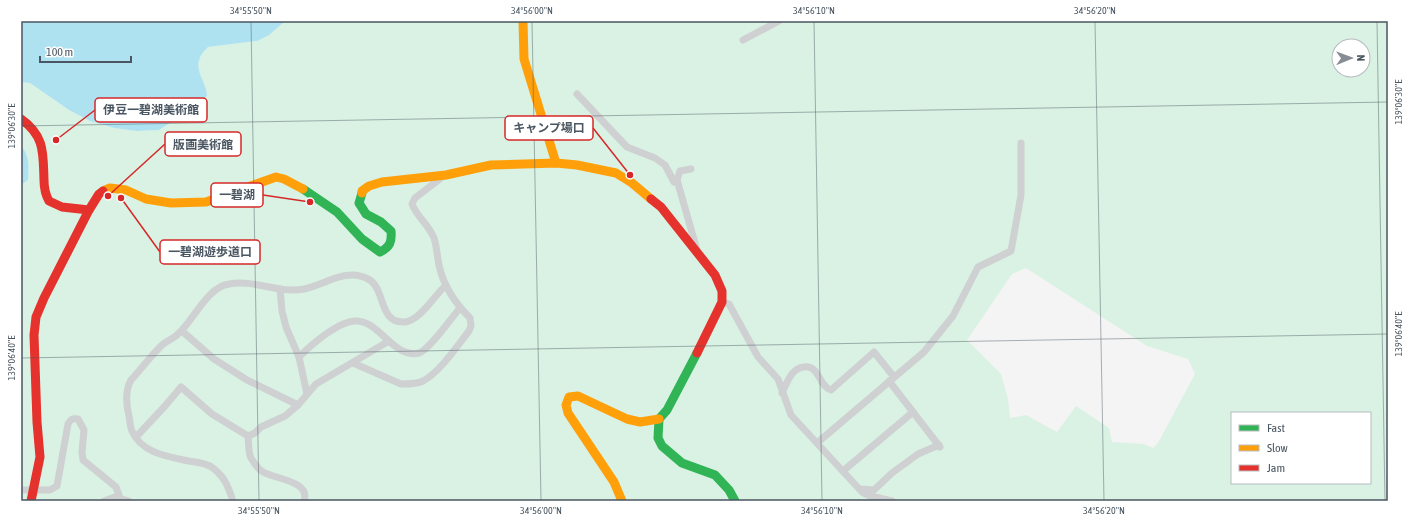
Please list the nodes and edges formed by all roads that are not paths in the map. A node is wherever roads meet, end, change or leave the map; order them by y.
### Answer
1 (523, 21) edge
2 (779, 21) edge
3 (743, 40) dead end
4 (577, 94) dead end
5 (21, 119) edge
6 (1021, 144) dead end
7 (556, 163) junction
8 (691, 168) dead end
9 (446, 174) junction
10 (677, 180) junction
11 (89, 210) junction
12 (697, 251) junction
13 (446, 285) junction
14 (280, 289) junction
15 (722, 302) junction
16 (460, 308) junction
17 (182, 331) junction
18 (389, 341) junction
19 (299, 357) junction
20 (353, 362) junction
21 (892, 379) junction
22 (782, 393) junction
23 (307, 394) junction
24 (298, 405) junction
25 (913, 412) junction
26 (659, 419) junction
27 (248, 436) junction
28 (136, 437) junction
29 (817, 443) junction
30 (843, 471) junction
31 (34, 489) junction
32 (859, 489) junction
33 (21, 490) edge
34 (120, 498) junction
35 (31, 501) edge
36 (104, 501) edge
37 (129, 501) edge
38 (233, 501) edge
39 (304, 501) edge
40 (622, 501) edge
41 (735, 501) edge
42 (892, 501) edge

1 - 7 street
2 - 3 street
4 - 10 street
5 - 11 street
6 - 21 street
7 - 9 street
7 - 12 street
8 - 10 street
9 - 11 street
9 - 13 street
10 - 12 street
11 - 31 street
12 - 15 street
13 - 14 street
13 - 16 street
14 - 17 street
14 - 19 street
15 - 22 street
15 - 26 street
16 - 18 street
16 - 20 street
17 - 24 street
17 - 28 street
18 - 19 street
18 - 20 street
19 - 23 street
20 - 23 street
21 - 22 street
21 - 25 street
21 - 29 street
22 - 29 street
23 - 24 street
24 - 27 street
25 - 30 street
25 - 32 street
26 - 40 street
26 - 41 street
27 - 28 street
27 - 39 street
28 - 38 street
29 - 30 street
30 - 32 street
31 - 33 street
31 - 34 street
31 - 35 street
32 - 42 street
34 - 36 street
34 - 37 street

